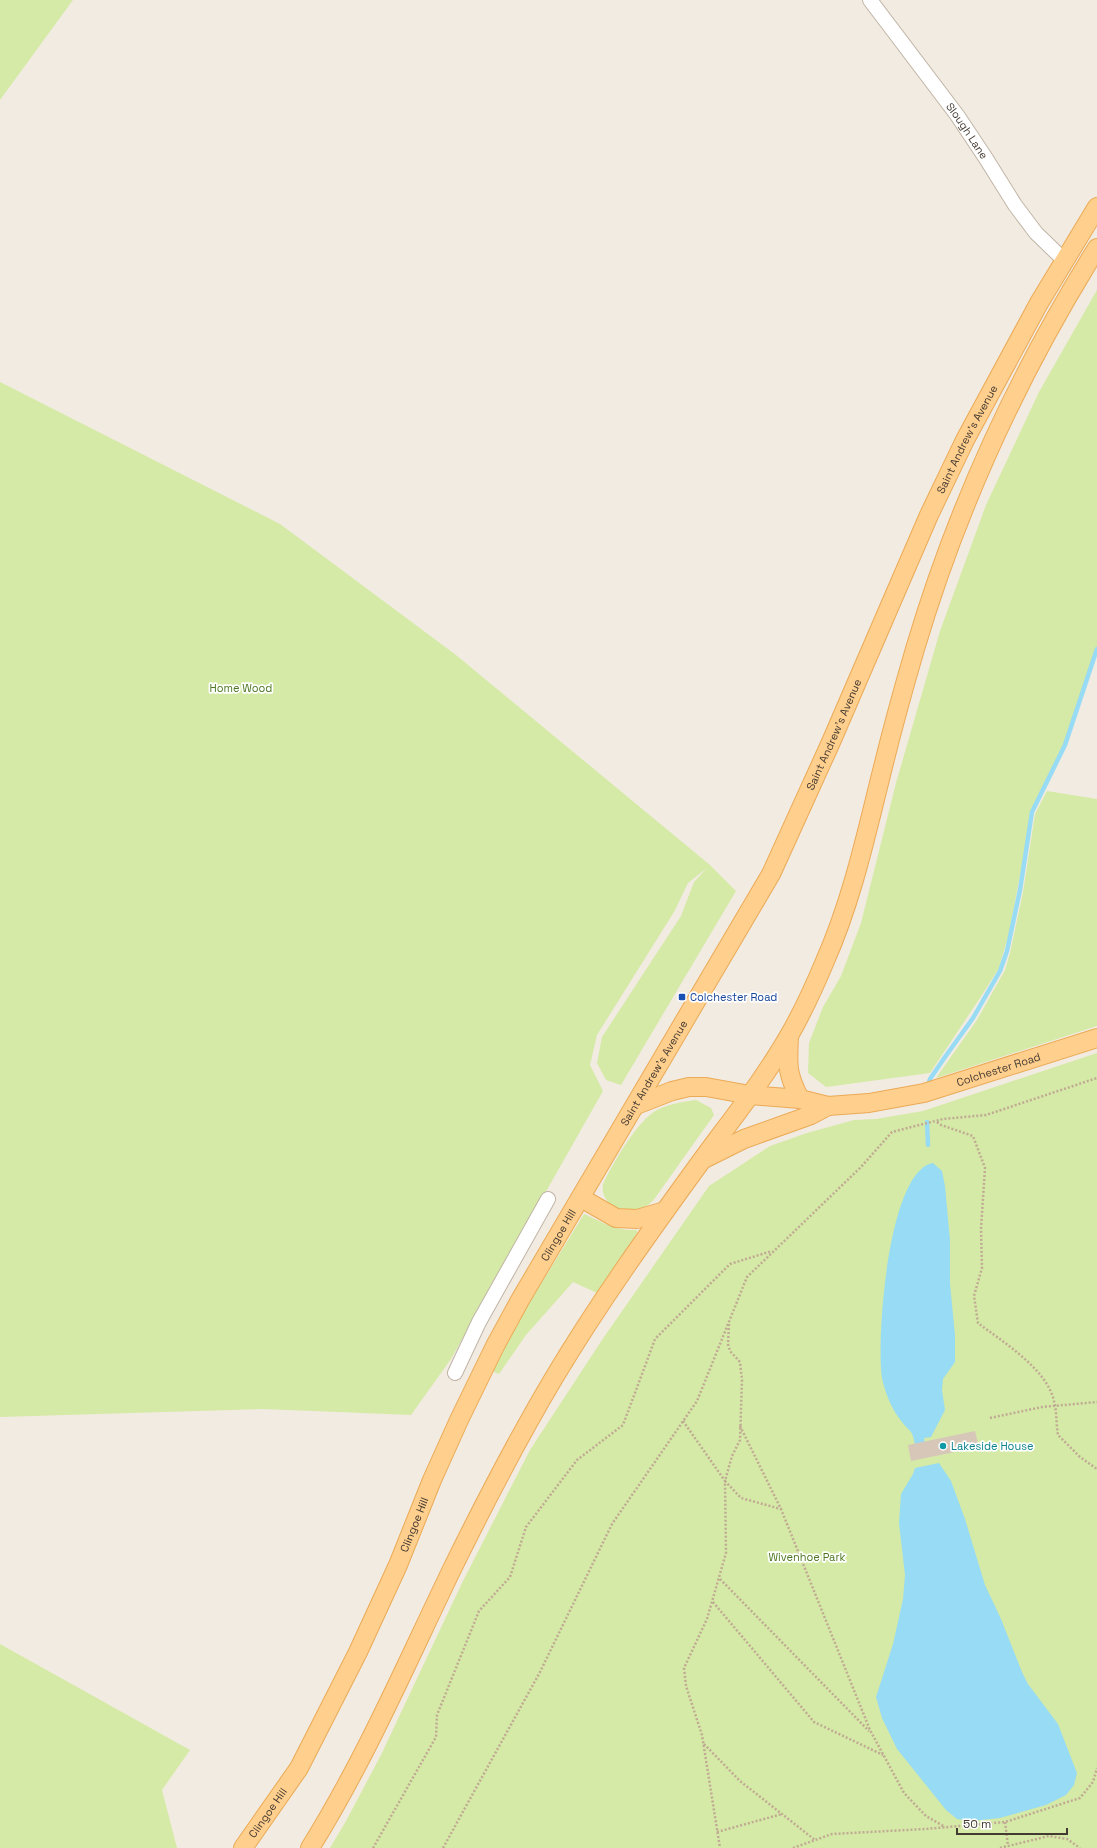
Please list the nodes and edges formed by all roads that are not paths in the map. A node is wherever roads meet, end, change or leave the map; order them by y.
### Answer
1 (870, 0) edge
2 (1097, 207) edge
3 (1097, 248) edge
4 (1064, 260) junction
5 (789, 1035) junction
6 (1097, 1038) edge
7 (750, 1095) junction
8 (800, 1099) junction
9 (636, 1105) junction
10 (828, 1106) junction
11 (703, 1159) junction
12 (581, 1198) junction
13 (548, 1199) dead end
14 (666, 1211) junction
15 (455, 1373) dead end
16 (243, 1848) edge
17 (310, 1848) edge

1 - 4 street, Slough Lane
2 - 4 main road
3 - 5 main road, Saint Andrew's Avenue
4 - 9 main road, Saint Andrew's Avenue
5 - 7 main road, Saint Andrew's Avenue
5 - 8 main road
6 - 10 main road, Colchester Road
7 - 8 main road, Colchester Road
7 - 9 main road, Colchester Road
7 - 11 main road, Saint Andrew's Avenue
8 - 10 main road, Colchester Road
9 - 12 main road, Saint Andrew's Avenue
10 - 11 main road, Colchester Road
11 - 14 main road, Saint Andrew's Avenue
12 - 14 main road
12 - 16 main road, Clingoe Hill
13 - 15 street
14 - 17 main road

